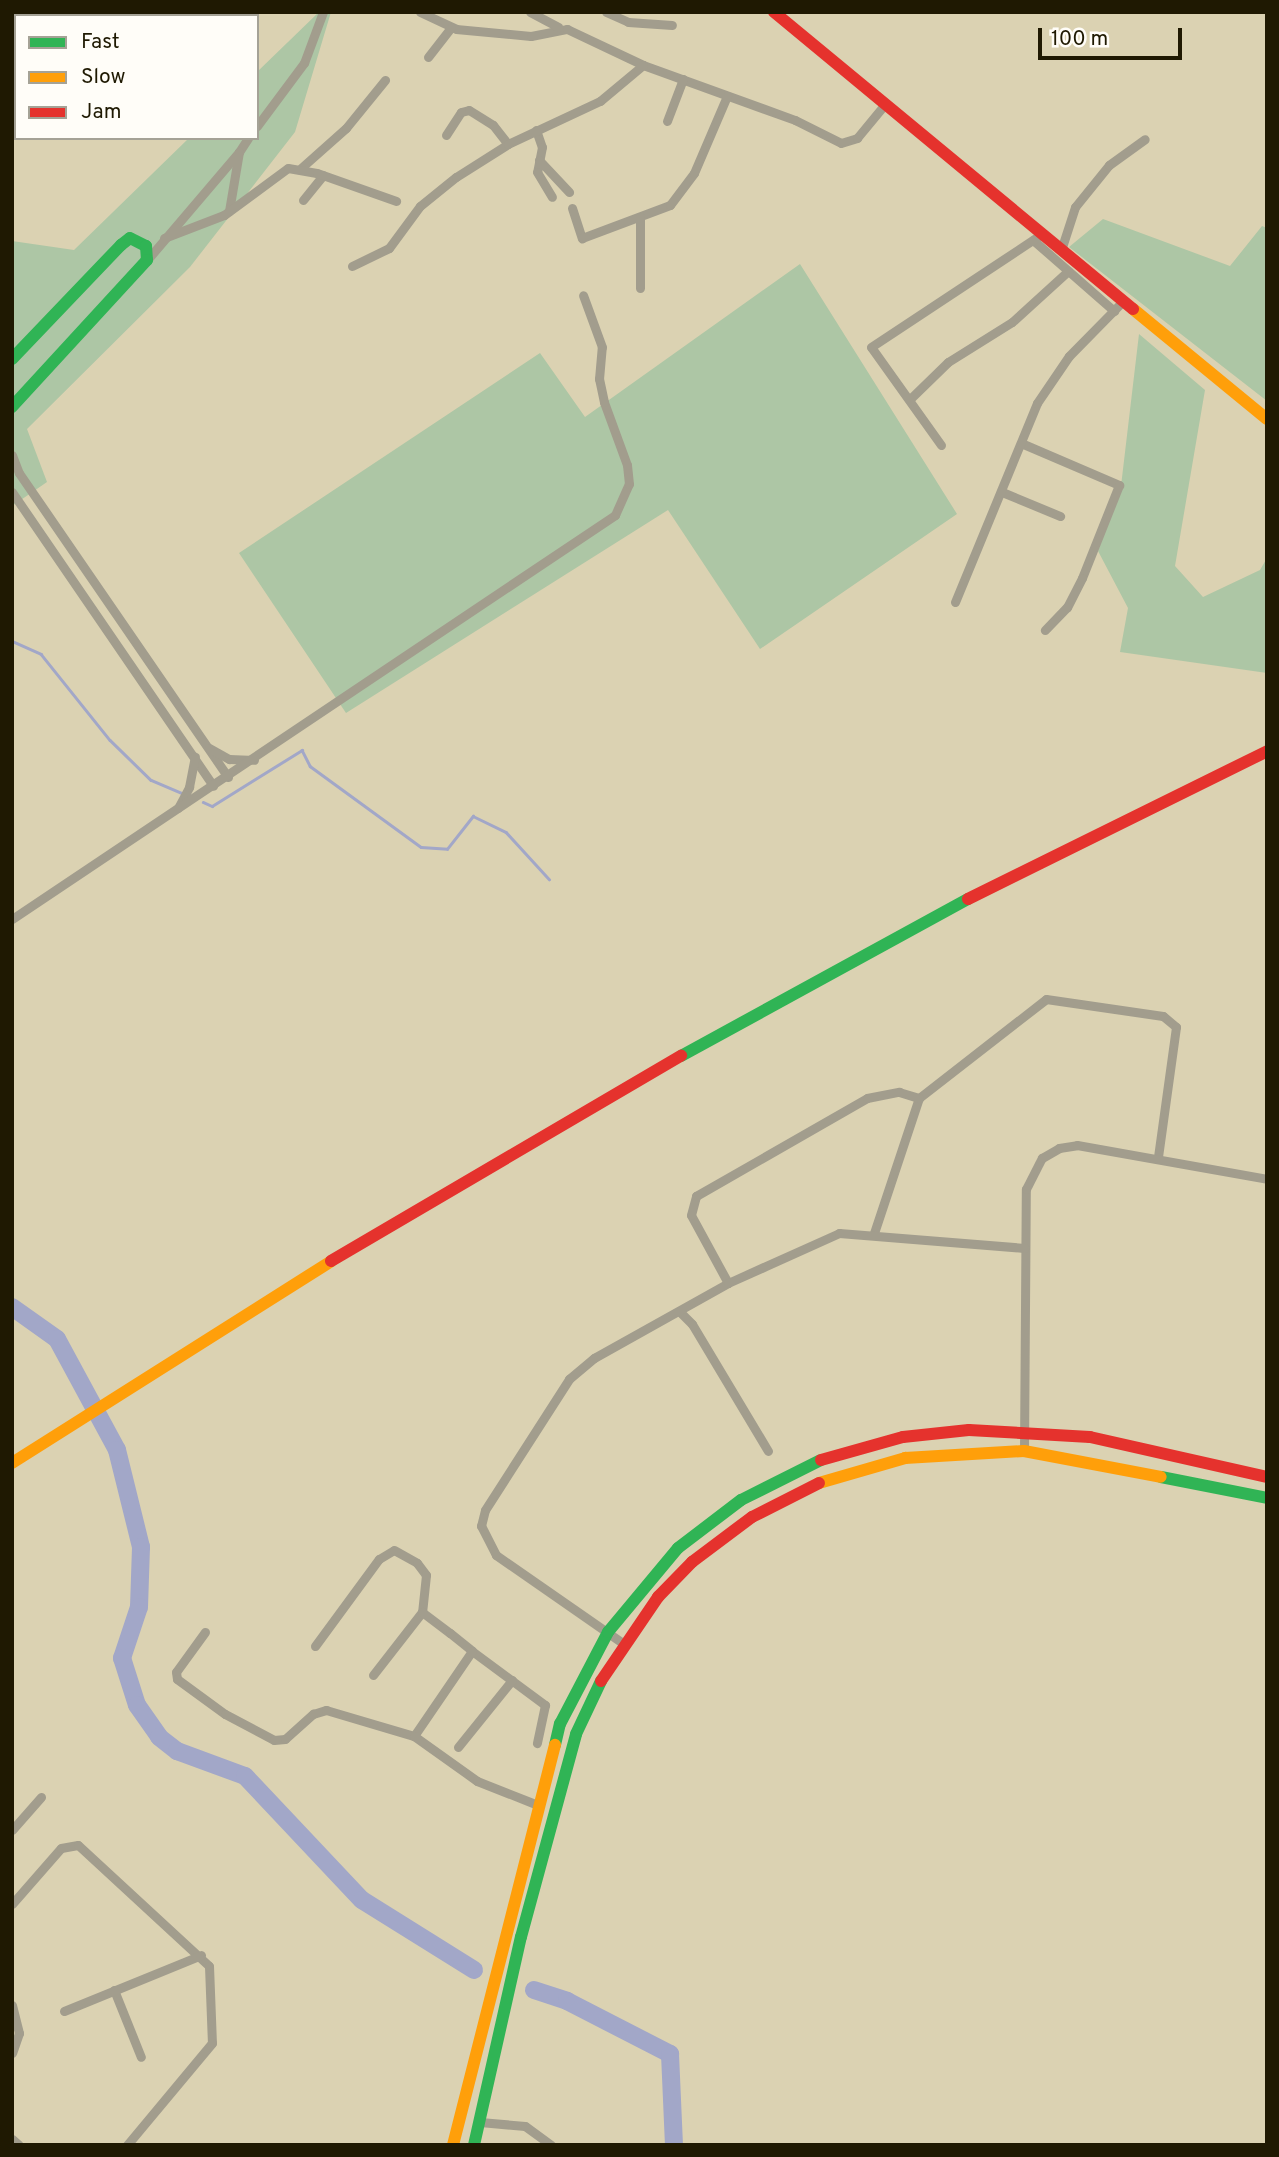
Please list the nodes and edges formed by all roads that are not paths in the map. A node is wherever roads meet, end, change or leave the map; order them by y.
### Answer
1 (323, 12) edge
2 (420, 12) edge
3 (530, 12) edge
4 (606, 12) edge
5 (774, 12) edge
6 (672, 25) dead end
7 (558, 27) junction
8 (452, 28) junction
9 (428, 57) dead end
10 (643, 65) junction
11 (683, 79) junction
12 (385, 80) dead end
13 (727, 96) junction
14 (885, 104) junction
15 (667, 121) dead end
16 (259, 123) edge
17 (536, 130) junction
18 (446, 135) dead end
19 (1145, 139) dead end
20 (247, 140) edge
21 (509, 144) junction
22 (239, 152) junction
23 (539, 160) junction
24 (301, 168) junction
25 (323, 175) junction
26 (569, 192) dead end
27 (552, 197) dead end
28 (303, 200) dead end
29 (396, 201) dead end
30 (572, 208) dead end
31 (229, 211) junction
32 (640, 217) junction
33 (1038, 236) junction
34 (164, 238) junction
35 (1063, 254) junction
36 (147, 260) junction
37 (352, 266) dead end
38 (1068, 271) junction
39 (640, 288) dead end
40 (583, 295) dead end
41 (1124, 300) junction
42 (1114, 311) junction
43 (12, 359) edge
44 (910, 398) junction
45 (12, 407) edge
46 (1267, 419) edge
47 (1021, 443) junction
48 (941, 445) dead end
49 (12, 455) edge
50 (12, 492) edge
51 (1002, 492) junction
52 (1060, 516) dead end
53 (955, 602) dead end
54 (1045, 630) dead end
55 (208, 747) junction
56 (1267, 751) edge
57 (195, 757) junction
58 (254, 760) junction
59 (228, 777) junction
60 (213, 786) junction
61 (177, 810) junction
62 (12, 919) edge
63 (919, 1098) junction
64 (1158, 1156) junction
65 (1267, 1179) edge
66 (874, 1233) junction
67 (1024, 1248) junction
68 (729, 1283) junction
69 (680, 1312) junction
70 (1025, 1431) junction
71 (768, 1451) dead end
72 (1024, 1451) junction
73 (12, 1462) edge
74 (1267, 1477) edge
75 (1267, 1498) edge
76 (422, 1612) junction
77 (205, 1632) dead end
78 (608, 1632) junction
79 (624, 1643) junction
80 (315, 1646) dead end
81 (472, 1651) junction
82 (373, 1675) dead end
83 (512, 1680) junction
84 (414, 1736) junction
85 (537, 1743) dead end
86 (458, 1747) dead end
87 (41, 1797) dead end
88 (538, 1805) junction
89 (12, 1830) edge
90 (12, 1904) edge
91 (201, 1955) junction
92 (114, 1990) junction
93 (12, 2005) edge
94 (64, 2011) dead end
95 (12, 2053) edge
96 (141, 2057) dead end
97 (480, 2122) junction
98 (12, 2139) edge
99 (19, 2145) edge
100 (127, 2145) edge
101 (453, 2145) edge
102 (474, 2145) edge
103 (551, 2145) edge

1 - 16 street
2 - 8 street
3 - 7 street
4 - 6 street
5 - 14 street
7 - 8 street
7 - 10 street
8 - 9 street
10 - 11 street
10 - 17 street
11 - 13 street
11 - 15 street
12 - 24 street
13 - 14 street
13 - 32 street
14 - 33 street
17 - 21 street
17 - 23 street
18 - 21 street
19 - 35 street
20 - 22 street
21 - 37 street
22 - 31 street
22 - 34 street
23 - 26 street
23 - 27 street
24 - 25 street
24 - 31 street
25 - 28 street
25 - 29 street
30 - 32 street
31 - 34 street
32 - 39 street
33 - 35 street
33 - 44 street
34 - 36 street
35 - 38 street
35 - 41 street
36 - 43 street
36 - 45 street
38 - 42 street
38 - 44 street
40 - 58 street
41 - 42 street
41 - 46 street
42 - 47 street
44 - 48 street
47 - 51 street
47 - 54 street
49 - 55 street
50 - 57 street
51 - 52 street
51 - 53 street
55 - 58 street
55 - 59 street
56 - 73 street
57 - 60 street
57 - 61 street
58 - 59 street
59 - 60 street
60 - 61 street
61 - 62 street
63 - 64 street
63 - 66 street
63 - 68 street
64 - 65 street
64 - 67 street
66 - 67 street
66 - 68 street
67 - 70 street
68 - 69 street
69 - 71 street
69 - 78 street
70 - 72 street
70 - 74 street
70 - 78 street
72 - 75 street
72 - 79 street
76 - 80 street
76 - 81 street
76 - 82 street
77 - 84 street
78 - 79 street
78 - 88 street
79 - 97 street
81 - 83 street
81 - 84 street
83 - 85 street
83 - 86 street
84 - 88 street
87 - 89 street
88 - 101 street
90 - 91 street
91 - 92 street
91 - 100 street
92 - 94 street
92 - 96 street
93 - 95 street
97 - 102 street
97 - 103 street
98 - 99 street

